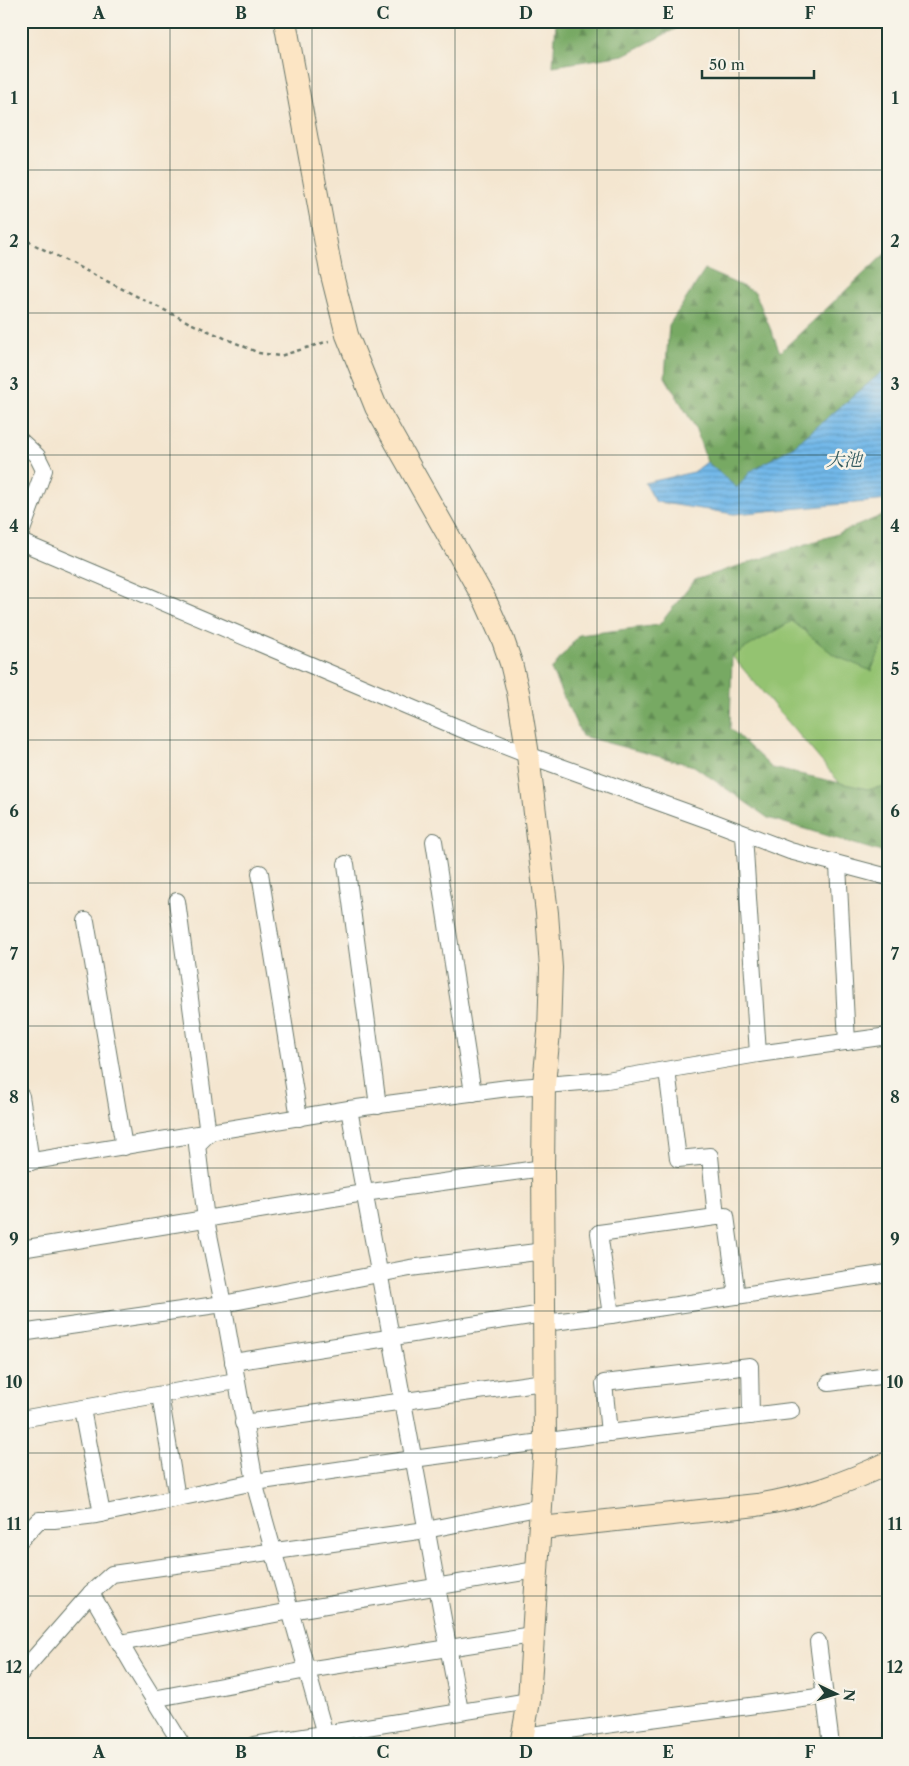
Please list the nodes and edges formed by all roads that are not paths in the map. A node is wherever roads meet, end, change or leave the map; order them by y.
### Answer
1 (286, 21) edge
2 (21, 441) edge
3 (21, 533) edge
4 (21, 542) edge
5 (528, 755) junction
6 (744, 835) junction
7 (434, 841) dead end
8 (346, 864) dead end
9 (838, 865) junction
10 (865, 872) junction
11 (260, 873) dead end
12 (888, 878) edge
13 (888, 890) edge
14 (177, 901) dead end
15 (86, 921) dead end
16 (888, 1036) edge
17 (847, 1042) junction
18 (758, 1054) junction
19 (667, 1070) junction
20 (544, 1084) junction
21 (474, 1093) junction
22 (21, 1096) edge
23 (378, 1106) junction
24 (349, 1109) junction
25 (299, 1118) junction
26 (208, 1134) junction
27 (124, 1147) junction
28 (26, 1162) edge
29 (543, 1168) junction
30 (364, 1193) junction
31 (716, 1216) junction
32 (206, 1220) junction
33 (21, 1249) edge
34 (544, 1251) junction
35 (888, 1273) edge
36 (379, 1274) junction
37 (736, 1296) junction
38 (223, 1304) junction
39 (611, 1316) junction
40 (544, 1318) junction
41 (21, 1333) edge
42 (391, 1336) junction
43 (233, 1362) junction
44 (888, 1375) edge
45 (236, 1381) junction
46 (544, 1382) junction
47 (829, 1382) dead end
48 (160, 1395) junction
49 (402, 1400) junction
50 (82, 1409) junction
51 (791, 1411) dead end
52 (752, 1416) junction
53 (21, 1419) edge
54 (244, 1423) junction
55 (609, 1433) junction
56 (545, 1442) junction
57 (413, 1459) junction
58 (888, 1463) edge
59 (255, 1482) junction
60 (177, 1498) junction
61 (102, 1514) junction
62 (541, 1517) junction
63 (426, 1530) junction
64 (21, 1539) edge
65 (273, 1550) junction
66 (536, 1570) junction
67 (436, 1586) junction
68 (91, 1593) junction
69 (291, 1611) junction
70 (532, 1635) junction
71 (818, 1642) dead end
72 (120, 1643) junction
73 (448, 1648) junction
74 (307, 1670) junction
75 (21, 1673) edge
76 (825, 1696) junction
77 (153, 1699) junction
78 (529, 1701) junction
79 (460, 1711) junction
80 (326, 1739) edge
81 (522, 1740) edge
82 (182, 1745) edge
83 (254, 1745) edge
84 (831, 1745) edge

1 - 5 street
2 - 3 street
4 - 5 street
5 - 6 street
5 - 20 street
6 - 9 street
6 - 18 street
7 - 21 street
8 - 23 street
9 - 10 street
9 - 17 street
10 - 12 street
10 - 13 street
11 - 25 street
14 - 26 street
15 - 27 street
16 - 17 street
17 - 18 street
18 - 19 street
19 - 20 street
19 - 31 street
20 - 21 street
20 - 29 street
21 - 23 street
22 - 28 street
23 - 24 street
24 - 25 street
24 - 30 street
25 - 26 street
26 - 27 street
26 - 32 street
27 - 28 street
29 - 30 street
29 - 34 street
30 - 32 street
30 - 36 street
31 - 37 street
31 - 39 street
32 - 33 street
32 - 38 street
34 - 36 street
34 - 40 street
35 - 37 street
36 - 38 street
36 - 42 street
37 - 39 street
38 - 41 street
38 - 43 street
39 - 40 street
40 - 42 street
40 - 46 street
42 - 43 street
42 - 49 street
43 - 45 street
44 - 47 street
45 - 48 street
45 - 54 street
46 - 49 street
46 - 56 street
48 - 50 street
48 - 60 street
49 - 54 street
49 - 57 street
50 - 53 street
50 - 61 street
51 - 52 street
52 - 55 street
52 - 55 street
54 - 59 street
55 - 56 street
56 - 57 street
56 - 62 street
57 - 59 street
57 - 63 street
58 - 62 street
59 - 60 street
59 - 65 street
60 - 61 street
61 - 64 street
62 - 63 street
62 - 66 street
63 - 65 street
63 - 67 street
65 - 68 street
65 - 69 street
66 - 67 street
66 - 70 street
67 - 69 street
67 - 73 street
68 - 72 street
68 - 75 street
69 - 72 street
69 - 74 street
70 - 73 street
70 - 78 street
71 - 76 street
72 - 77 street
73 - 74 street
73 - 79 street
74 - 77 street
74 - 80 street
76 - 81 street
76 - 84 street
77 - 82 street
78 - 79 street
78 - 81 street
79 - 80 street
80 - 83 street

